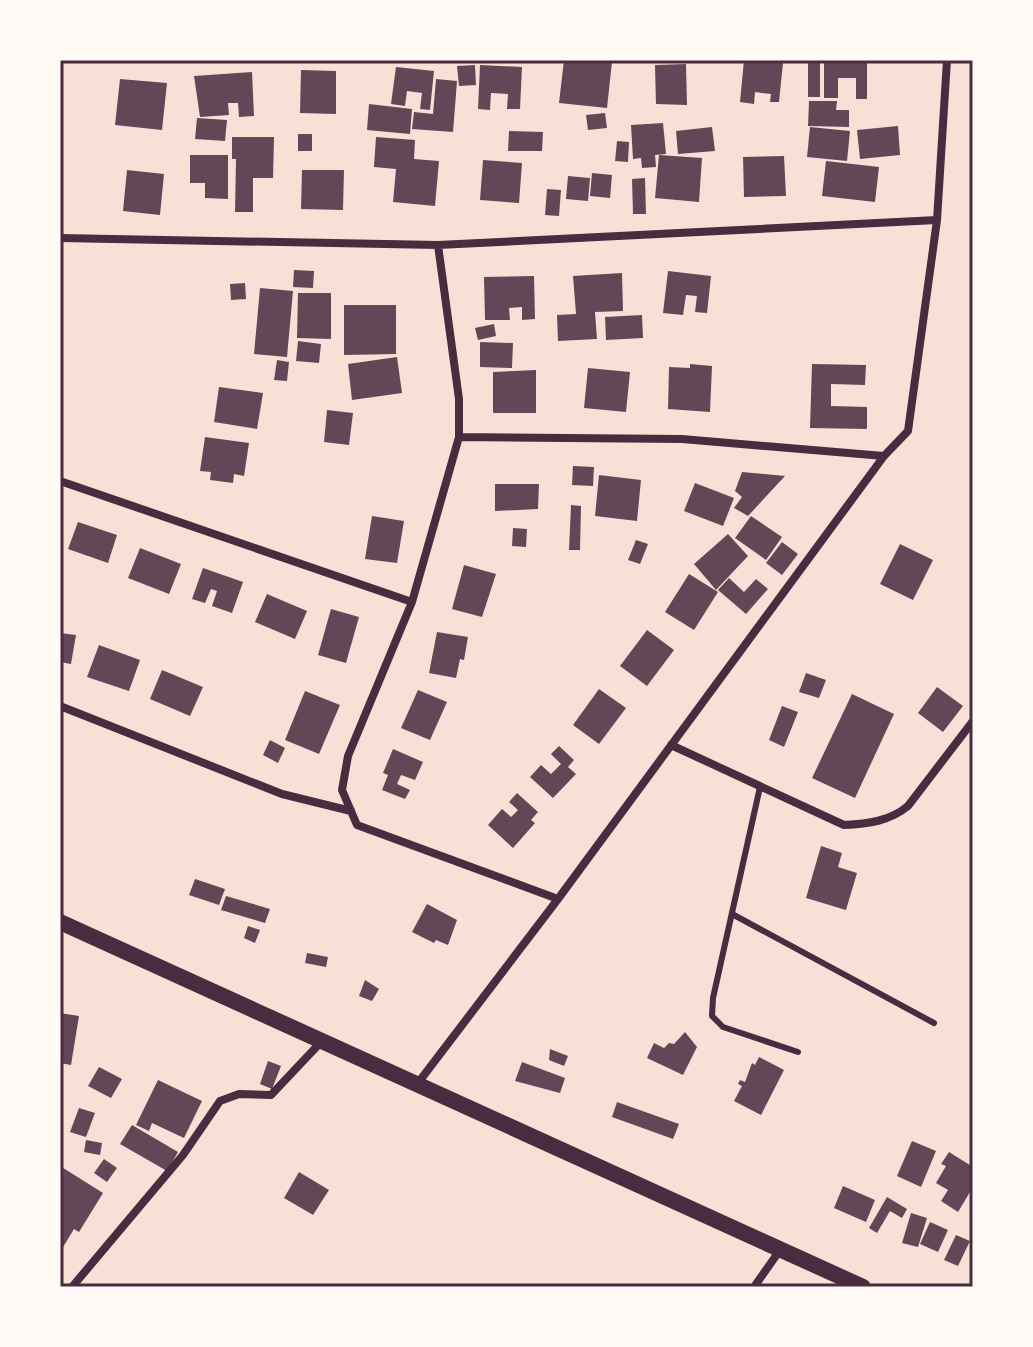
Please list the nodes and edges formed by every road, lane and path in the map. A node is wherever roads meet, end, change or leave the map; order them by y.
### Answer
1 (947, 60) edge
2 (937, 220) junction
3 (60, 238) edge
4 (438, 245) junction
5 (459, 437) junction
6 (884, 456) junction
7 (60, 481) edge
8 (412, 602) junction
9 (60, 706) edge
10 (973, 721) edge
11 (671, 745) junction
12 (760, 787) junction
13 (351, 811) junction
14 (558, 899) junction
15 (732, 914) junction
16 (60, 922) edge
17 (934, 1023) dead end
18 (322, 1040) junction
19 (798, 1052) dead end
20 (418, 1083) junction
21 (781, 1249) junction
22 (72, 1287) edge
23 (754, 1287) edge
24 (863, 1287) edge

1 - 2 street
2 - 4 street
2 - 6 street
3 - 4 street
4 - 5 street
5 - 6 street
5 - 8 street
6 - 11 street
7 - 8 street
8 - 13 street
9 - 13 street
10 - 12 street
11 - 12 street
11 - 14 street
12 - 15 lane
13 - 14 street
14 - 20 street
15 - 17 lane
15 - 19 lane
16 - 18 main road
18 - 20 main road
18 - 22 street
20 - 21 main road
21 - 23 street
21 - 24 main road

